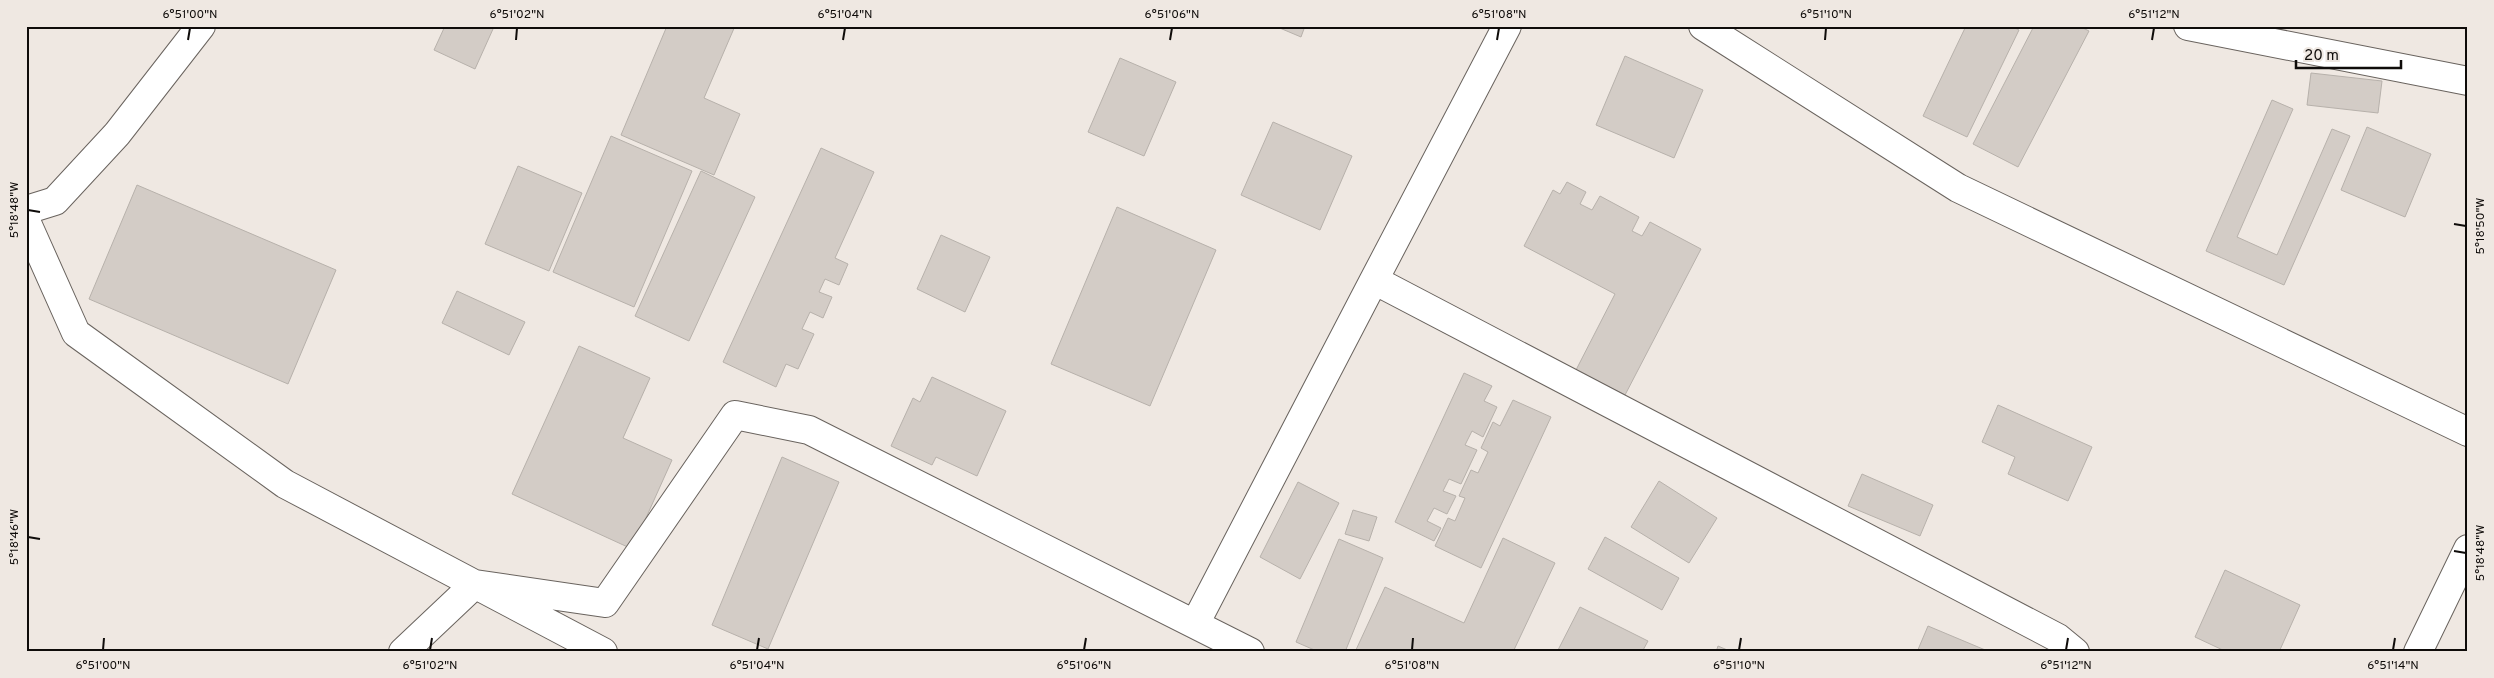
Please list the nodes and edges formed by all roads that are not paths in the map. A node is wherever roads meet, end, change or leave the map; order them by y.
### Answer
1 (201, 26) edge
2 (1507, 26) edge
3 (1703, 26) edge
4 (2188, 26) edge
5 (2468, 81) edge
6 (26, 210) edge
7 (26, 221) edge
8 (1374, 280) junction
9 (2468, 432) edge
10 (2468, 549) edge
11 (475, 584) junction
12 (1195, 624) junction
13 (403, 652) edge
14 (603, 652) edge
15 (1250, 652) edge
16 (2075, 652) edge
17 (2418, 652) edge

1 - 6 street
2 - 8 street
3 - 9 street
4 - 5 street
7 - 11 street
8 - 12 street
8 - 16 street
10 - 17 street
11 - 12 street
11 - 13 street
11 - 14 street
12 - 15 street

